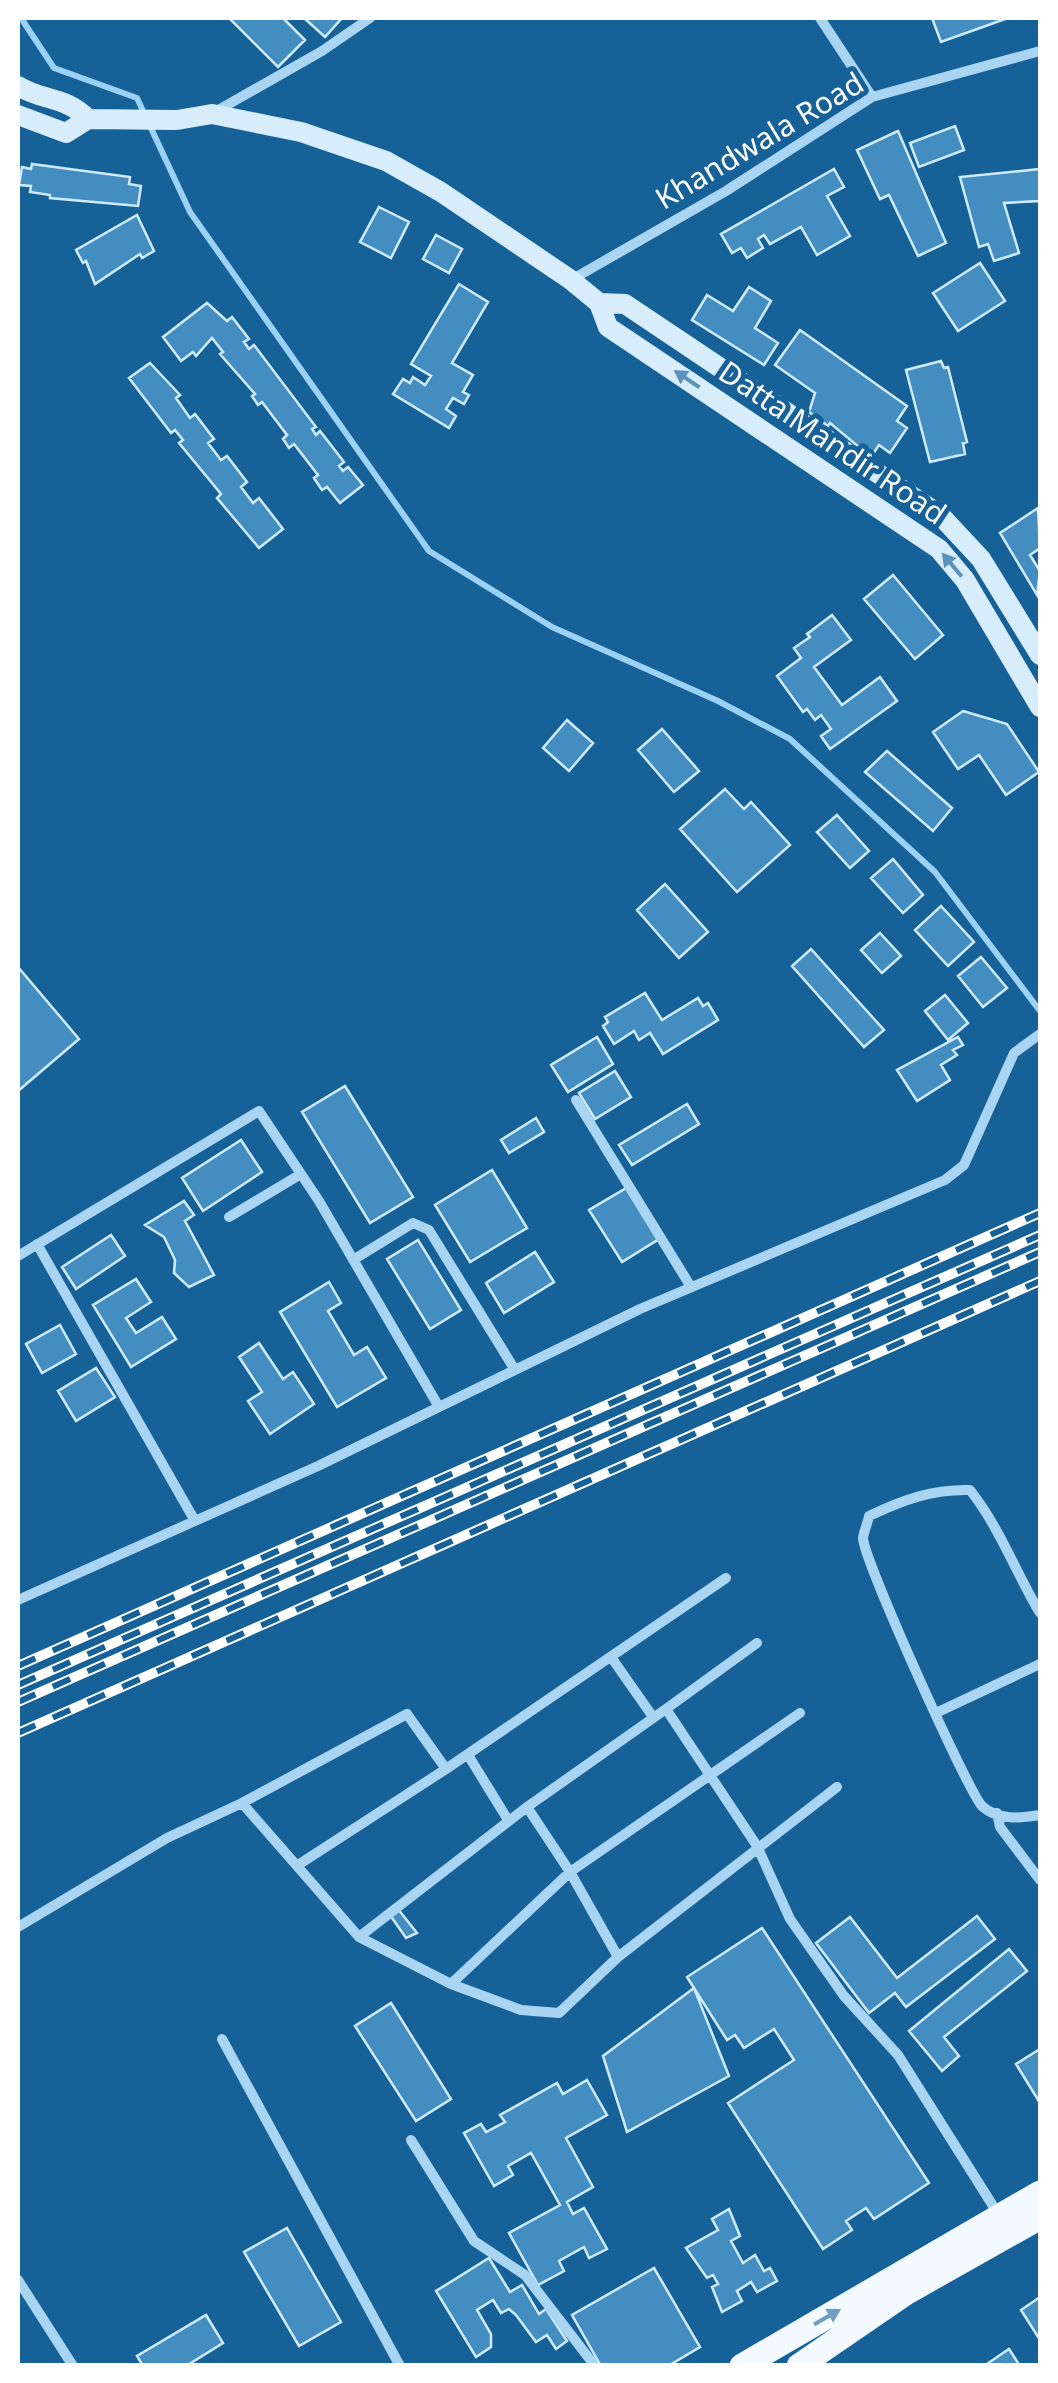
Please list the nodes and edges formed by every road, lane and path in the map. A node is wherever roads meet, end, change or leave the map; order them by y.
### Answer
1 (370, 18) edge
2 (820, 18) edge
3 (1040, 51) edge
4 (18, 86) edge
5 (872, 97) junction
6 (72, 102) junction
7 (212, 114) junction
8 (19, 117) edge
9 (88, 119) junction
10 (66, 133) junction
11 (571, 280) junction
12 (599, 304) junction
13 (650, 322) junction
14 (635, 344) junction
15 (1006, 600) junction
16 (984, 613) junction
17 (1040, 655) edge
18 (1040, 707) edge
19 (1040, 1034) edge
20 (576, 1100) dead end
21 (301, 1174) junction
22 (229, 1218) dead end
23 (37, 1244) junction
24 (18, 1256) edge
25 (353, 1260) junction
26 (691, 1288) junction
27 (515, 1370) junction
28 (439, 1407) junction
29 (195, 1521) junction
30 (726, 1578) dead end
31 (18, 1600) edge
32 (1040, 1613) edge
33 (758, 1643) dead end
34 (611, 1657) junction
35 (1040, 1664) edge
36 (666, 1710) junction
37 (938, 1712) junction
38 (800, 1713) dead end
39 (653, 1717) junction
40 (468, 1755) junction
41 (446, 1769) junction
42 (712, 1774) junction
43 (838, 1787) dead end
44 (242, 1803) junction
45 (527, 1807) junction
46 (996, 1813) junction
47 (1040, 1815) edge
48 (508, 1820) junction
49 (756, 1846) junction
50 (298, 1866) junction
51 (570, 1872) junction
52 (1040, 1880) edge
53 (18, 1927) edge
54 (359, 1937) junction
55 (618, 1957) junction
56 (451, 1984) junction
57 (222, 2039) dead end
58 (411, 2140) dead end
59 (1040, 2193) edge
60 (1040, 2218) edge
61 (1005, 2226) junction
62 (18, 2280) edge
63 (72, 2366) edge
64 (400, 2366) edge
65 (595, 2366) edge
66 (742, 2366) edge
67 (798, 2366) edge

1 - 7 street
2 - 5 street
3 - 5 street, Khandwala Road
4 - 6 main road
5 - 11 street, Khandwala Road
6 - 9 main road
6 - 10 main road
7 - 9 main road, Datta Mandir Road
7 - 11 main road, Datta Mandir Road
8 - 10 main road
9 - 10 main road
11 - 12 main road, Datta Mandir Road
12 - 13 main road, Datta Mandir Road
12 - 14 main road, Datta Mandir Road
13 - 14 main road
13 - 15 main road, Datta Mandir Road
16 -> 14 main road, Datta Mandir Road
15 - 16 main road
15 - 17 main road, Datta Mandir Road
16 - 18 main road, Datta Mandir Road
19 - 26 street
20 - 26 street
21 - 22 street
21 - 23 street
21 - 25 street
23 - 24 street
23 - 29 street
25 - 27 street
25 - 28 street
26 - 27 street
27 - 28 street
28 - 29 street
29 - 31 street
30 - 34 street
32 - 37 street
33 - 36 street
34 - 39 street
34 - 40 street
35 - 37 street
36 - 39 street
36 - 42 street
37 - 46 street
38 - 42 street
39 - 45 street
40 - 41 street
40 - 48 street
41 - 44 street
41 - 50 street
42 - 49 street
42 - 51 street
43 - 49 street
44 - 50 street
44 - 53 street
45 - 48 street
45 - 51 street
46 - 47 street
46 - 52 street
48 - 54 street
49 - 55 street
49 - 61 street
50 - 54 street
51 - 55 street
51 - 56 street
54 - 56 street
55 - 56 street
57 - 64 street
58 - 65 street
59 - 61 main road
60 - 61 main road
66 -> 61 main road
61 - 67 main road
62 - 63 street

